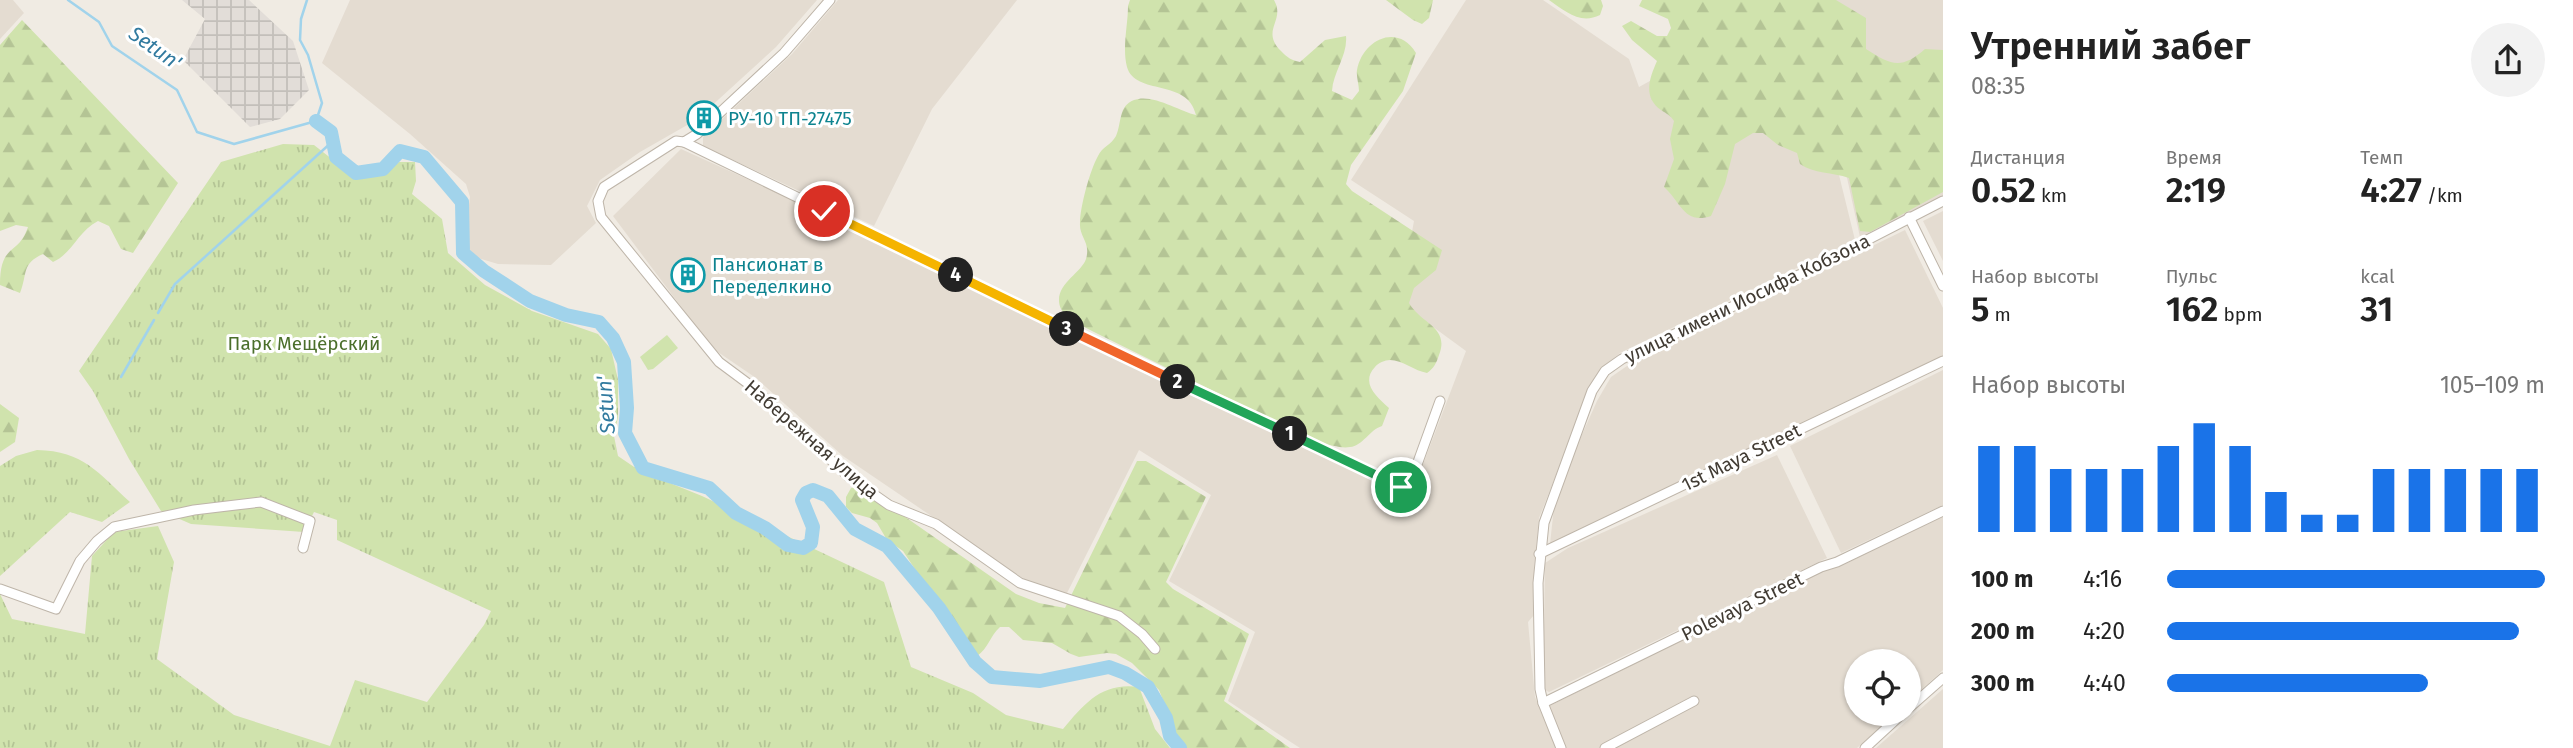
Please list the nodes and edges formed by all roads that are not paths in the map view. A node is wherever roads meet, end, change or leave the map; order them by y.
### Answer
1 (830, 0) edge
2 (684, 142) junction
3 (1943, 201) edge
4 (1909, 217) junction
5 (1943, 286) edge
6 (1943, 360) edge
7 (1440, 401) dead end
8 (1943, 511) edge
9 (303, 548) dead end
10 (1539, 554) junction
11 (0, 589) edge
12 (1155, 649) dead end
13 (1943, 678) edge
14 (1921, 697) edge
15 (1694, 701) dead end
16 (1543, 703) junction
17 (1889, 726) edge
18 (1561, 748) edge
19 (1605, 748) edge
20 (1865, 748) edge

1 - 2 street
2 - 7 street
2 - 12 street, Набережная улица
3 - 4 street, улица имени Иосифа Кобзона
4 - 5 street
4 - 10 street, улица имени Иосифа Кобзона
6 - 10 street, 1st Maya Street
8 - 16 street, Polevaya Street
9 - 11 street
10 - 16 street, улица имени Иосифа Кобзона
13 - 14 street
15 - 19 street
16 - 18 street, улица имени Иосифа Кобзона
17 - 20 street

